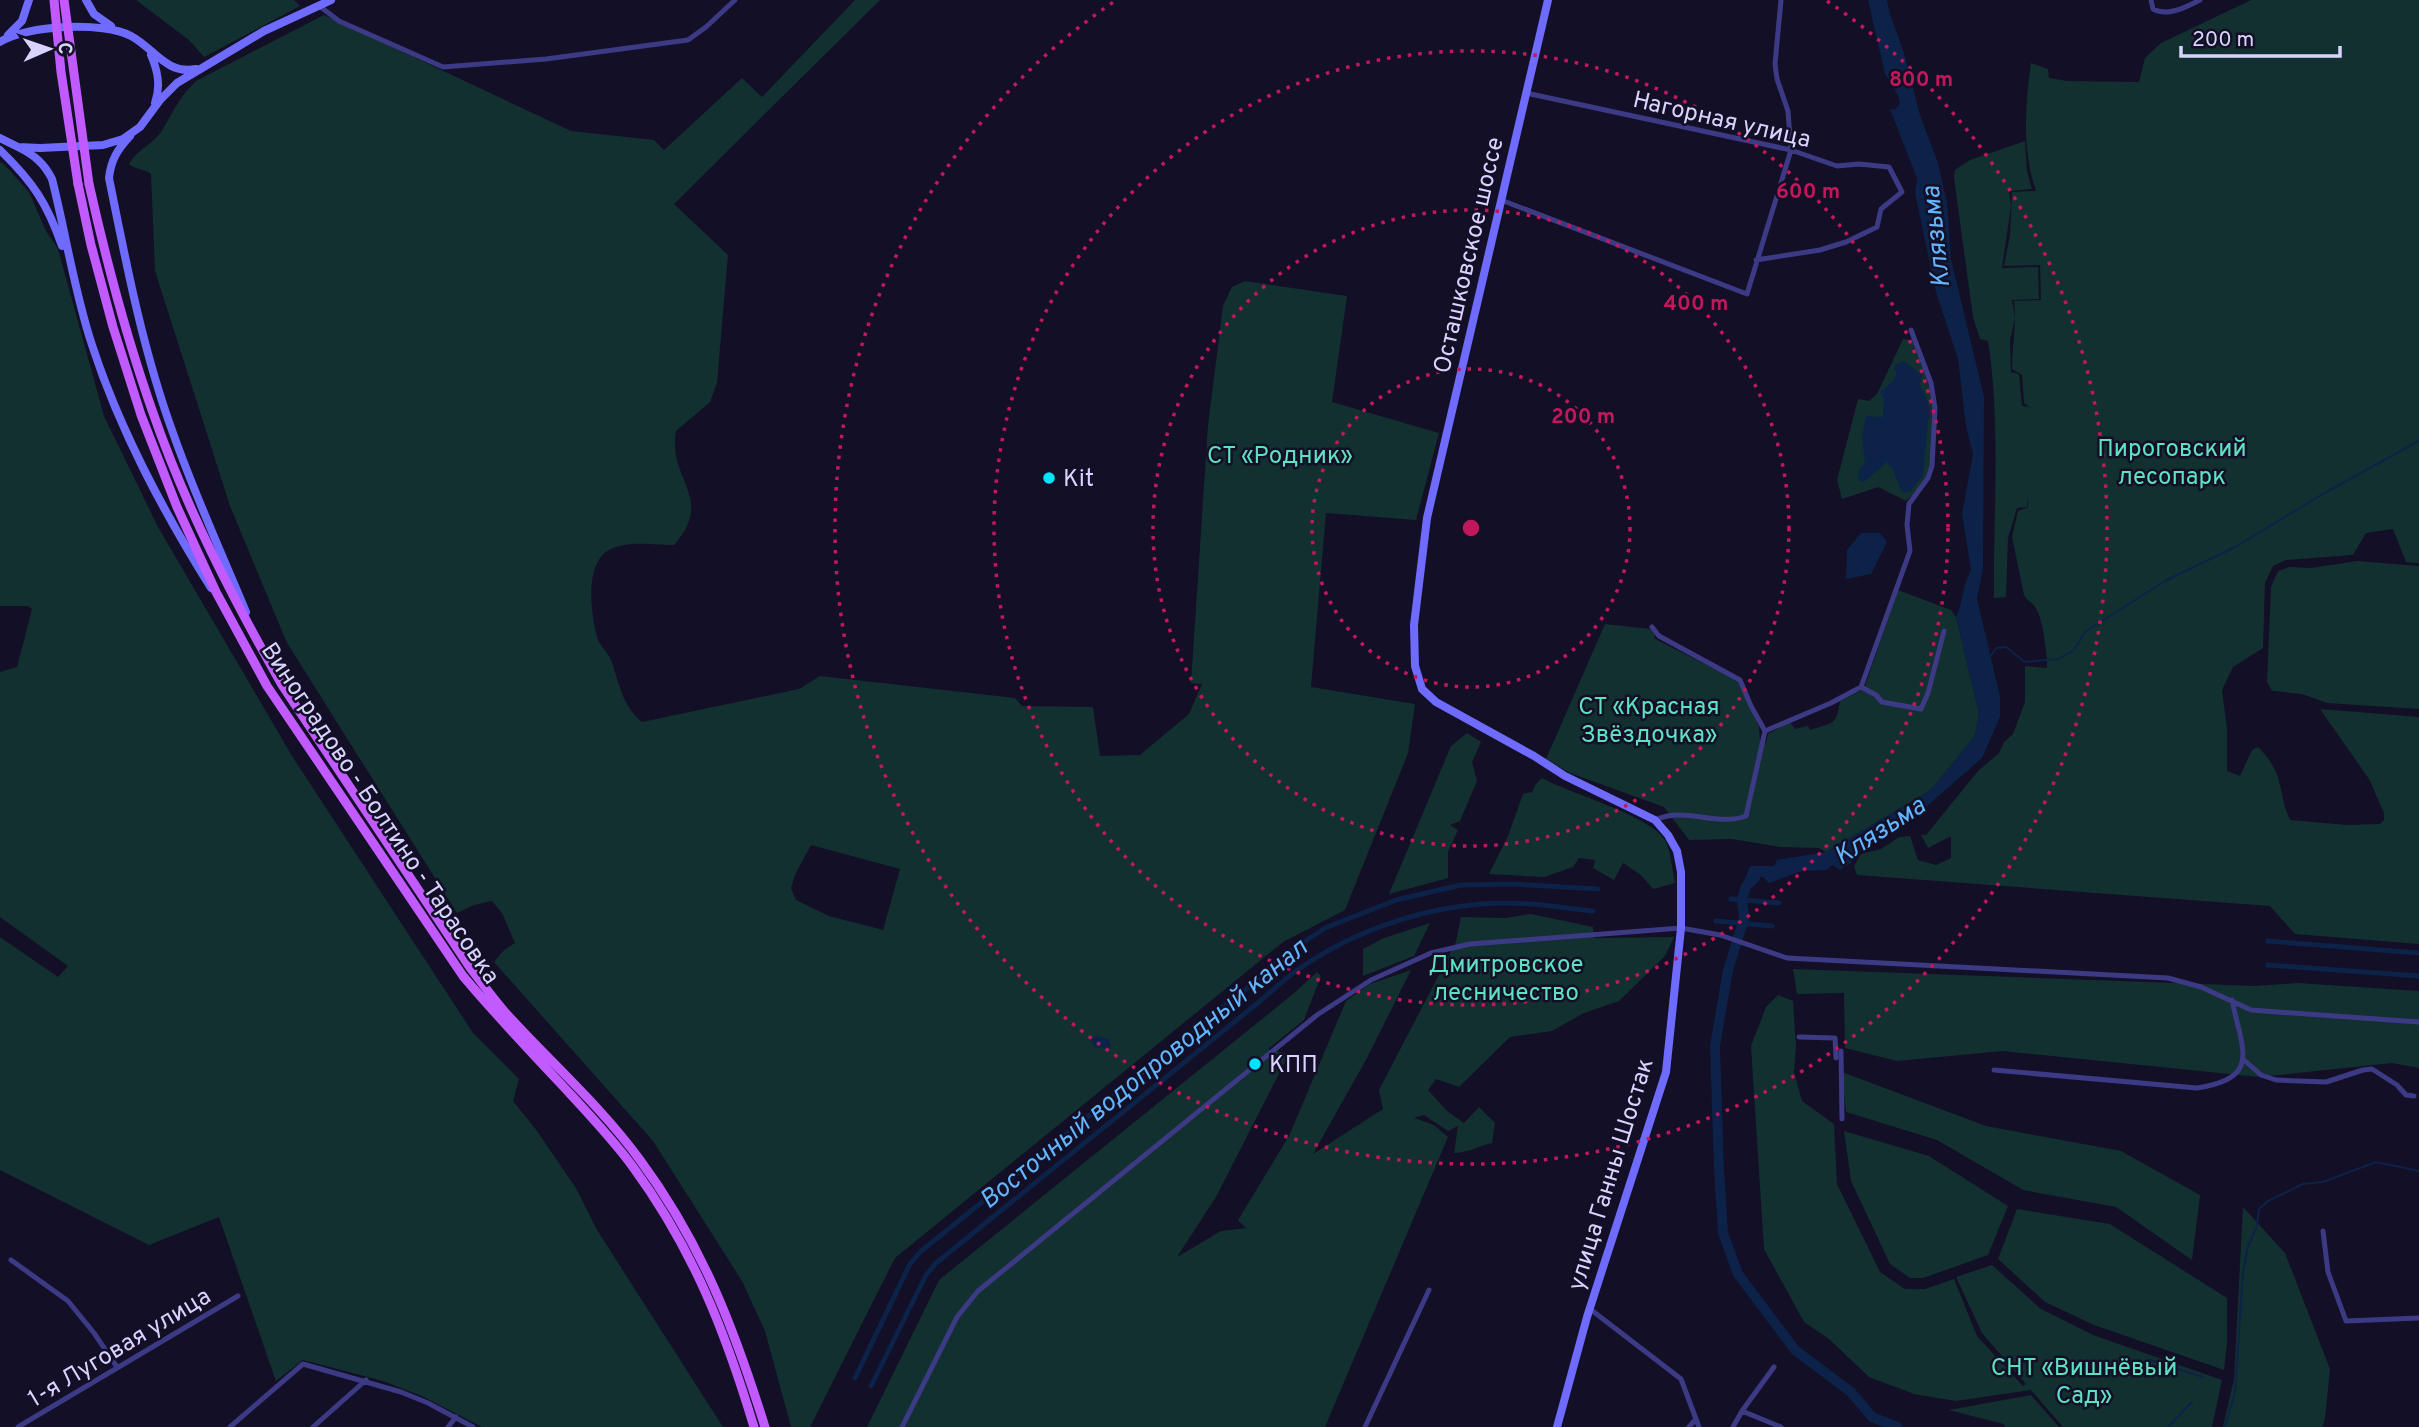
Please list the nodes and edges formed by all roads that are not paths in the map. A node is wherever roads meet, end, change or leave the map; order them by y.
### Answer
1 (29, 0) edge
2 (54, 0) edge
3 (64, 0) edge
4 (86, 0) edge
5 (735, 0) edge
6 (1548, 0) edge
7 (1781, 0) edge
8 (2151, 0) edge
9 (2200, 0) edge
10 (323, 2) edge
11 (130, 35) junction
12 (2, 40) edge
13 (144, 46) junction
14 (203, 67) junction
15 (1526, 93) junction
16 (153, 109) junction
17 (130, 136) junction
18 (0, 138) edge
19 (18, 147) junction
20 (0, 150) edge
21 (1791, 150) junction
22 (1501, 200) junction
23 (1756, 260) junction
24 (72, 275) junction
25 (1911, 331) dead end
26 (228, 615) junction
27 (1652, 627) dead end
28 (1944, 631) dead end
29 (260, 647) junction
30 (1861, 687) junction
31 (1765, 731) junction
32 (1655, 820) junction
33 (1681, 928) junction
34 (2232, 1000) junction
35 (2419, 1022) edge
36 (1800, 1037) dead end
37 (1841, 1051) dead end
38 (1836, 1058) dead end
39 (2244, 1060) junction
40 (1994, 1070) dead end
41 (2414, 1096) dead end
42 (1842, 1119) dead end
43 (2323, 1231) dead end
44 (11, 1261) dead end
45 (1429, 1290) dead end
46 (238, 1296) dead end
47 (1590, 1309) junction
48 (2419, 1318) edge
49 (117, 1367) junction
50 (1774, 1367) dead end
51 (366, 1380) junction
52 (1742, 1411) junction
53 (456, 1418) junction
54 (1696, 1419) junction
55 (18, 1427) edge
56 (230, 1427) edge
57 (313, 1427) edge
58 (448, 1427) edge
59 (473, 1427) edge
60 (754, 1427) edge
61 (765, 1427) edge
62 (902, 1427) edge
63 (1365, 1427) edge
64 (1557, 1427) edge
65 (1689, 1427) edge
66 (1699, 1427) edge
67 (1733, 1427) edge
68 (1781, 1427) edge

1 - 12 main road
2 - 26 main road, Виноградово - Болтино - Тарасовка, bridge
3 - 29 main road, Виноградово - Болтино - Тарасовка, bridge
4 - 11 main road
5 - 10 street
6 - 15 main road, Осташковское шоссе
7 - 21 street
8 - 9 street
10 - 14 main road
11 - 12 main road
11 - 13 main road
13 - 14 main road
13 - 16 main road
14 - 16 main road
15 - 21 street, Нагорная улица
15 - 22 main road, Осташковское шоссе
16 - 17 main road
17 - 19 main road
17 - 29 main road
18 - 19 main road
19 - 24 main road
20 - 24 main road
21 - 23 street
21 - 23 street, Нагорная улица
22 - 23 street
22 - 32 main road, Осташковское шоссе
24 - 26 main road
25 - 30 street
26 - 60 main road, Виноградово - Болтино - Тарасовка
27 - 31 street
28 - 30 street
29 - 61 main road, Виноградово - Болтино - Тарасовка
30 - 31 street
31 - 32 street
32 - 33 main road, улица Ганны Шостак
33 - 34 street
33 - 47 main road, улица Ганны Шостак
33 - 62 street
34 - 35 street
34 - 39 street
36 - 38 street
37 - 42 street
39 - 40 street
39 - 41 street
43 - 48 street
44 - 49 street
45 - 63 street
46 - 49 street, 1-я Луговая улица
47 - 54 street
47 - 64 main road, улица Ганны Шостак
49 - 55 street, 1-я Луговая улица
50 - 52 street
51 - 53 street
51 - 56 street
51 - 57 street
52 - 67 street
52 - 68 street
53 - 58 street
53 - 59 street
54 - 65 street
54 - 66 street

